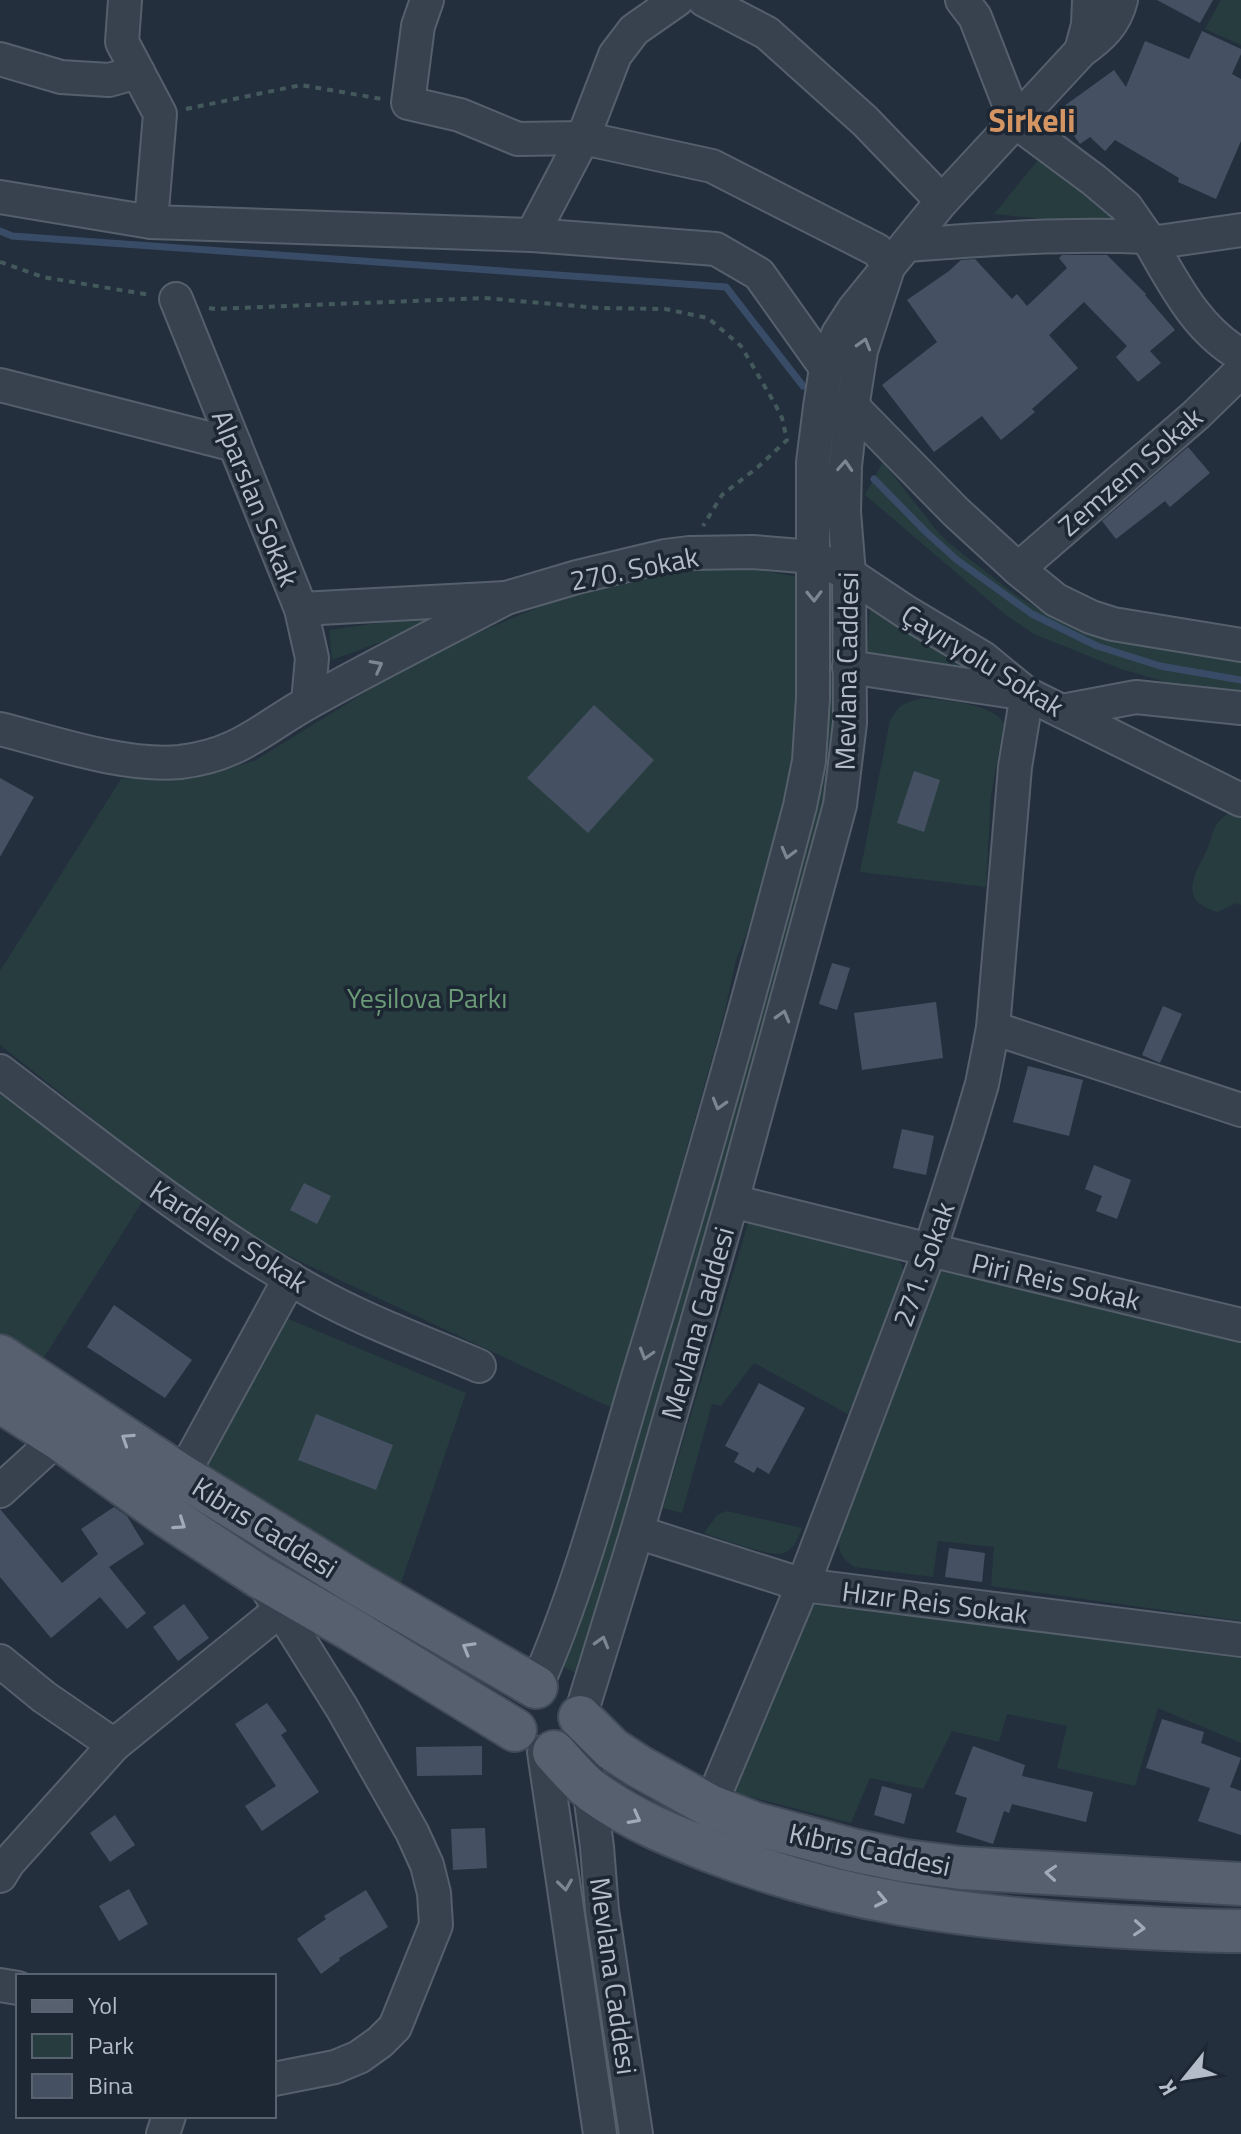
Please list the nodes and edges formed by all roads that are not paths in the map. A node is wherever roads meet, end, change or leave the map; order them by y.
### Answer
1 (125, 0) edge
2 (427, 0) edge
3 (677, 0) edge
4 (704, 0) edge
5 (962, 0) edge
6 (1089, 0) edge
7 (1121, 0) edge
8 (1081, 51) junction
9 (0, 59) edge
10 (138, 72) junction
11 (1016, 122) junction
12 (583, 138) junction
13 (0, 197) edge
14 (942, 201) junction
15 (151, 222) junction
16 (1241, 230) edge
17 (532, 235) junction
18 (1149, 240) junction
19 (898, 255) junction
20 (176, 299) road end
21 (1241, 355) edge
22 (826, 368) junction
23 (1241, 371) edge
24 (0, 385) edge
25 (851, 414) junction
26 (235, 445) junction
27 (813, 557) junction
28 (1018, 569) junction
29 (849, 574) junction
30 (506, 598) junction
31 (301, 609) junction
32 (1241, 645) edge
33 (849, 667) junction
34 (1027, 694) junction
35 (308, 702) junction
36 (1241, 708) edge
37 (1062, 711) junction
38 (0, 729) edge
39 (1241, 800) edge
40 (993, 1028) junction
41 (0, 1071) edge
42 (1241, 1110) edge
43 (732, 1201) junction
44 (930, 1250) junction
45 (290, 1278) junction
46 (1241, 1325) edge
47 (0, 1356) edge
48 (479, 1366) dead end
49 (0, 1401) edge
50 (58, 1438) junction
51 (182, 1476) junction
52 (0, 1491) edge
53 (637, 1532) junction
54 (803, 1585) junction
55 (270, 1594) junction
56 (1241, 1640) edge
57 (0, 1661) edge
58 (536, 1687) junction
59 (580, 1717) junction
60 (114, 1745) junction
61 (538, 1745) junction
62 (588, 1788) junction
63 (710, 1806) junction
64 (0, 1876) edge
65 (1241, 1884) edge
66 (1241, 1931) edge
67 (276, 2079) edge
68 (600, 2134) edge
69 (636, 2134) edge

1 - 10 street
2 - 12 street
3 - 12 street
4 - 14 street
5 - 11 street
6 - 8 street
7 - 8 street
8 - 11 street
9 - 10 street
10 - 15 street
11 - 14 street
11 - 18 street
12 - 17 street
12 - 19 street
13 - 15 street
14 - 19 street
15 - 17 street
16 - 18 street
17 - 22 street
18 - 19 street
18 - 21 street
19 - 22 street
25 -> 19 street
20 - 26 street, Alparslan Sokak
22 - 27 street
23 - 28 street, Zemzem Sokak
24 - 26 street
25 - 28 street
29 -> 25 street, Mevlana Caddesi
26 - 31 street, Alparslan Sokak
27 - 29 street, Çayıryolu Sokak
27 - 30 street, 270. Sokak
27 -> 58 street
28 - 32 street
29 - 33 street, Mevlana Caddesi
29 - 34 street, Çayıryolu Sokak
30 - 31 street
35 -> 30 street
31 - 35 street, Alparslan Sokak
33 - 34 street
43 -> 33 street, Mevlana Caddesi
34 - 37 street, Çayıryolu Sokak
34 - 40 street, 271. Sokak
35 - 38 street
36 - 37 street
37 - 39 street, Çayıryolu Sokak
40 - 42 street
40 - 44 street, 271. Sokak
41 - 45 street, Kardelen Sokak
43 - 44 street, Piri Reis Sokak
43 - 53 street, Mevlana Caddesi
44 - 46 street, Piri Reis Sokak
44 - 54 street, 271. Sokak
45 - 48 street, Kardelen Sokak
45 - 51 street
51 -> 47 main road, Kıbrıs Caddesi
49 - 50 main road
50 - 52 street
50 -> 55 main road
58 -> 51 main road, Kıbrıs Caddesi
53 - 54 street, Hızır Reis Sokak
59 -> 53 street, Mevlana Caddesi
54 - 56 street, Hızır Reis Sokak
54 - 63 street, 271. Sokak
55 - 60 street
55 - 61 main road
55 - 67 street
57 - 60 street
58 - 59 main road
58 - 61 main road
59 - 61 main road
59 - 62 street, Mevlana Caddesi
59 - 63 main road, Kıbrıs Caddesi
60 - 64 street
61 - 62 main road
61 -> 68 street
62 -> 66 main road
62 - 69 street, Mevlana Caddesi
65 -> 63 main road, Kıbrıs Caddesi

